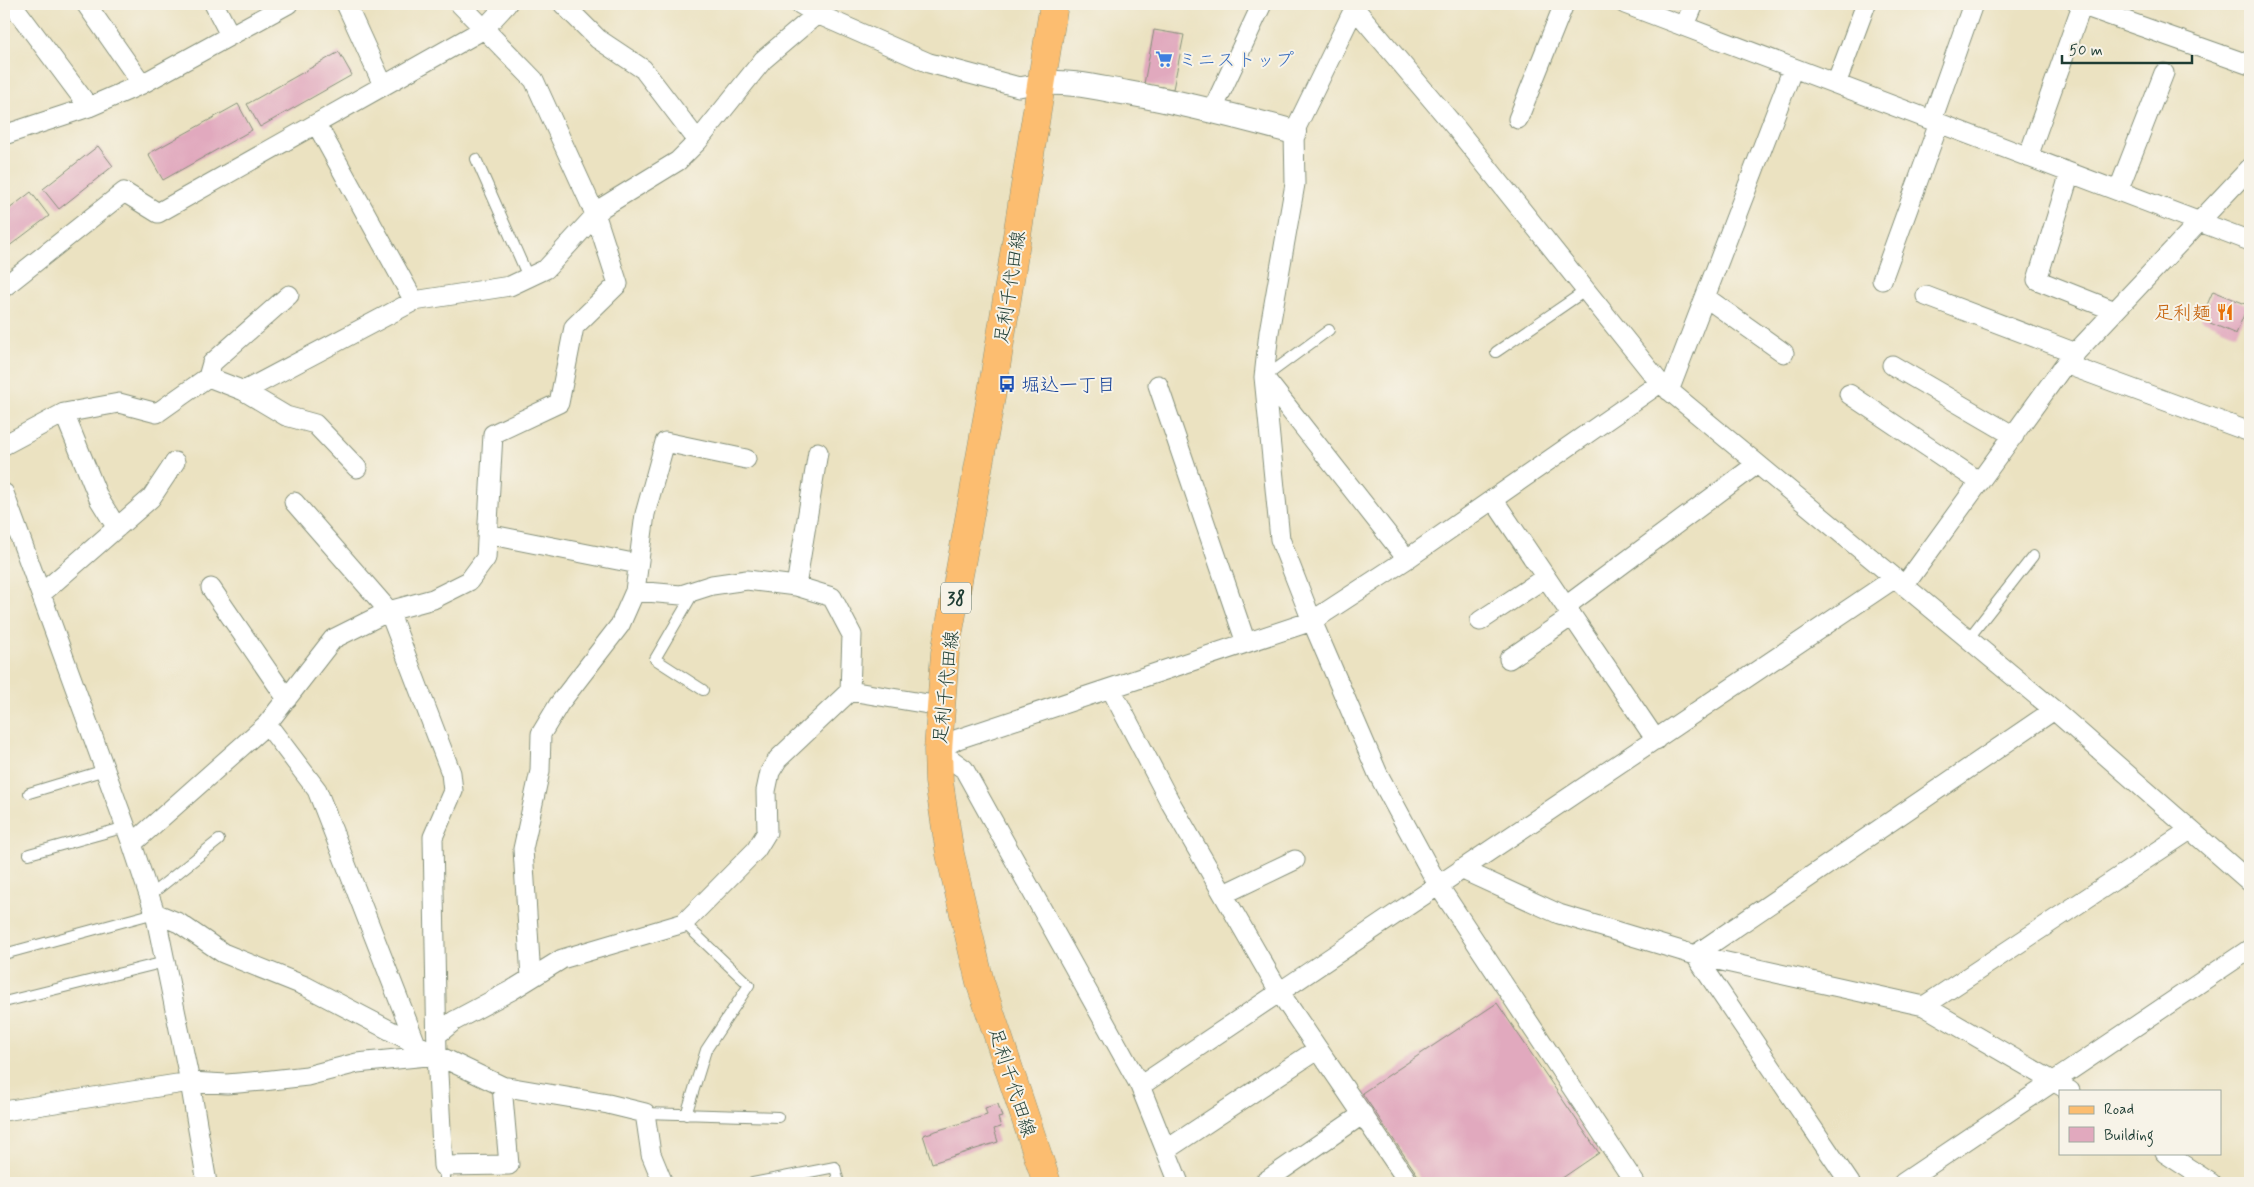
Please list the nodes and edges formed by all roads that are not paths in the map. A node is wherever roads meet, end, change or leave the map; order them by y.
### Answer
1 (12, 4) edge
2 (86, 4) edge
3 (214, 4) edge
4 (288, 4) edge
5 (346, 4) edge
6 (460, 4) edge
7 (507, 4) edge
8 (562, 4) edge
9 (800, 4) edge
10 (1054, 4) edge
11 (1262, 4) edge
12 (1564, 4) edge
13 (1625, 4) edge
14 (1694, 4) edge
15 (1866, 4) edge
16 (1974, 4) edge
17 (2080, 4) edge
18 (1353, 6) edge
19 (837, 12) edge
20 (817, 14) junction
21 (1685, 25) junction
22 (484, 29) junction
23 (230, 35) junction
24 (2250, 65) edge
25 (1793, 68) junction
26 (2164, 73) dead end
27 (1041, 83) junction
28 (142, 84) junction
29 (1836, 84) junction
30 (383, 85) junction
31 (89, 107) junction
32 (1213, 109) junction
33 (1518, 120) dead end
34 (1936, 122) junction
35 (317, 125) junction
36 (6, 130) edge
37 (1294, 132) junction
38 (698, 141) junction
39 (2028, 157) junction
40 (476, 159) dead end
41 (2250, 168) edge
42 (2070, 173) junction
43 (2118, 191) junction
44 (596, 216) junction
45 (2198, 221) junction
46 (2250, 241) edge
47 (529, 279) junction
48 (1882, 280) dead end
49 (4, 287) edge
50 (1586, 291) junction
51 (290, 295) dead end
52 (1926, 296) dead end
53 (1705, 297) junction
54 (414, 301) junction
55 (2115, 311) junction
56 (1329, 330) dead end
57 (1496, 352) dead end
58 (1784, 353) dead end
59 (2071, 358) junction
60 (1892, 365) dead end
61 (208, 377) junction
62 (1264, 378) junction
63 (1158, 386) dead end
64 (1664, 387) junction
65 (244, 391) junction
66 (1849, 394) dead end
67 (64, 413) junction
68 (2250, 432) edge
69 (2014, 436) junction
70 (4, 445) edge
71 (818, 452) dead end
72 (746, 459) dead end
73 (174, 462) dead end
74 (1757, 464) junction
75 (357, 468) dead end
76 (1980, 482) junction
77 (4, 493) edge
78 (1493, 499) junction
79 (294, 502) dead end
80 (117, 528) junction
81 (487, 534) junction
82 (2033, 556) dead end
83 (1408, 559) junction
84 (638, 564) junction
85 (1546, 577) junction
86 (1899, 582) junction
87 (796, 586) junction
88 (211, 588) dead end
89 (635, 591) junction
90 (694, 591) junction
91 (41, 594) junction
92 (389, 611) junction
93 (1569, 611) junction
94 (1312, 620) junction
95 (1480, 621) dead end
96 (1968, 639) junction
97 (1246, 643) junction
98 (1510, 659) dead end
99 (1111, 689) junction
100 (703, 690) dead end
101 (850, 691) junction
102 (287, 699) junction
103 (940, 706) junction
104 (2054, 710) junction
105 (267, 724) junction
106 (1656, 740) junction
107 (938, 750) junction
108 (105, 770) junction
109 (29, 793) dead end
110 (2190, 830) junction
111 (129, 835) junction
112 (220, 840) dead end
113 (29, 854) dead end
114 (1295, 860) dead end
115 (1461, 869) junction
116 (2250, 882) edge
117 (1438, 885) junction
118 (1224, 894) junction
119 (152, 904) junction
120 (684, 923) junction
121 (2250, 949) edge
122 (4, 954) edge
123 (1695, 955) junction
124 (165, 962) junction
125 (531, 978) junction
126 (1280, 993) junction
127 (4, 1002) edge
128 (1924, 1006) junction
129 (438, 1035) junction
130 (416, 1044) junction
131 (1318, 1049) junction
132 (437, 1055) junction
133 (190, 1082) junction
134 (502, 1086) junction
135 (1140, 1086) junction
136 (2062, 1086) edge
137 (4, 1111) edge
138 (645, 1113) junction
139 (1363, 1114) junction
140 (686, 1115) junction
141 (778, 1117) dead end
142 (1166, 1150) junction
143 (2167, 1154) edge
144 (444, 1174) edge
145 (207, 1183) edge
146 (663, 1183) edge
147 (753, 1183) edge
148 (839, 1183) edge
149 (1047, 1183) edge
150 (1179, 1183) edge
151 (1263, 1183) edge
152 (1409, 1183) edge
153 (1635, 1183) edge
154 (1850, 1183) edge
155 (1903, 1183) edge
156 (2211, 1183) edge

1 - 31 street
2 - 28 street
3 - 23 street
4 - 23 street
5 - 30 street
6 - 22 street
7 - 22 street
8 - 38 street
9 - 20 street
10 - 27 main road, 足利千代田線 / 38
11 - 32 street
12 - 33 street
13 - 21 street
14 - 21 street
15 - 29 street
16 - 34 street
17 - 24 street
17 - 39 street
18 - 37 street
18 - 50 street
19 - 20 street
19 - 27 street
20 - 38 street
21 - 25 street
22 - 30 street
22 - 44 street
23 - 28 street
25 - 29 street
25 - 53 street
26 - 43 street
27 - 32 street
27 - 103 main road, 足利千代田線 / 38
28 - 31 street
29 - 34 street
30 - 35 street
31 - 36 street
32 - 37 street
34 - 39 street
34 - 48 street
35 - 49 street
35 - 54 street
37 - 62 street
38 - 44 street
39 - 42 street
40 - 47 lane
41 - 45 street
42 - 43 street
42 - 55 street
43 - 45 street
44 - 47 street
44 - 81 street
45 - 46 street
45 - 55 street
47 - 54 street
50 - 57 lane
50 - 64 street
51 - 61 street
52 - 59 street
53 - 58 street
53 - 64 street
54 - 65 street
55 - 59 street
56 - 62 lane
59 - 68 street
59 - 69 street
60 - 69 street
61 - 65 street
61 - 67 street
62 - 83 street
62 - 94 street
63 - 97 street
64 - 74 street
64 - 78 street
65 - 75 street
66 - 76 street
67 - 70 street
67 - 80 street
69 - 76 street
71 - 87 street
72 - 84 street
73 - 80 street
74 - 86 street
74 - 93 street
76 - 86 street
77 - 91 street
78 - 83 street
78 - 85 street
79 - 92 street
80 - 91 street
81 - 84 street
81 - 92 street
82 - 96 lane
83 - 94 street
84 - 89 street
85 - 93 street
85 - 95 street
86 - 96 street
86 - 106 street
87 - 90 street
87 - 101 street
88 - 102 street
89 - 90 street
89 - 125 street
90 - 100 lane
91 - 108 street
92 - 102 street
92 - 129 street
93 - 98 street
93 - 106 street
94 - 97 street
94 - 117 street
96 - 104 street
97 - 99 street
99 - 107 street
99 - 118 street
101 - 103 street
101 - 120 street
102 - 105 street
103 - 107 main road, 足利千代田線 / 38
104 - 110 street
104 - 123 street
105 - 111 street
105 - 130 street
106 - 115 street
107 - 135 street
107 - 149 main road, 足利千代田線 / 38
108 - 109 lane
108 - 111 street
110 - 116 street
110 - 128 street
111 - 113 lane
111 - 119 street
112 - 119 lane
114 - 118 street
115 - 117 street
115 - 123 street
117 - 126 street
117 - 153 street
118 - 126 street
119 - 122 lane
119 - 124 street
119 - 130 street
120 - 125 street
120 - 140 lane
121 - 136 street
123 - 128 street
123 - 154 street
124 - 127 lane
124 - 133 street
125 - 129 street
126 - 131 street
126 - 135 street
128 - 136 street
129 - 132 street
130 - 132 street
131 - 139 street
131 - 142 street
132 - 133 street
132 - 134 street
132 - 144 street
133 - 137 street
133 - 145 street
134 - 138 street
134 - 144 street
135 - 142 street
136 - 155 street
138 - 140 lane
138 - 146 street
139 - 151 street
139 - 152 street
140 - 141 lane
142 - 150 street
143 - 156 street
147 - 148 lane

